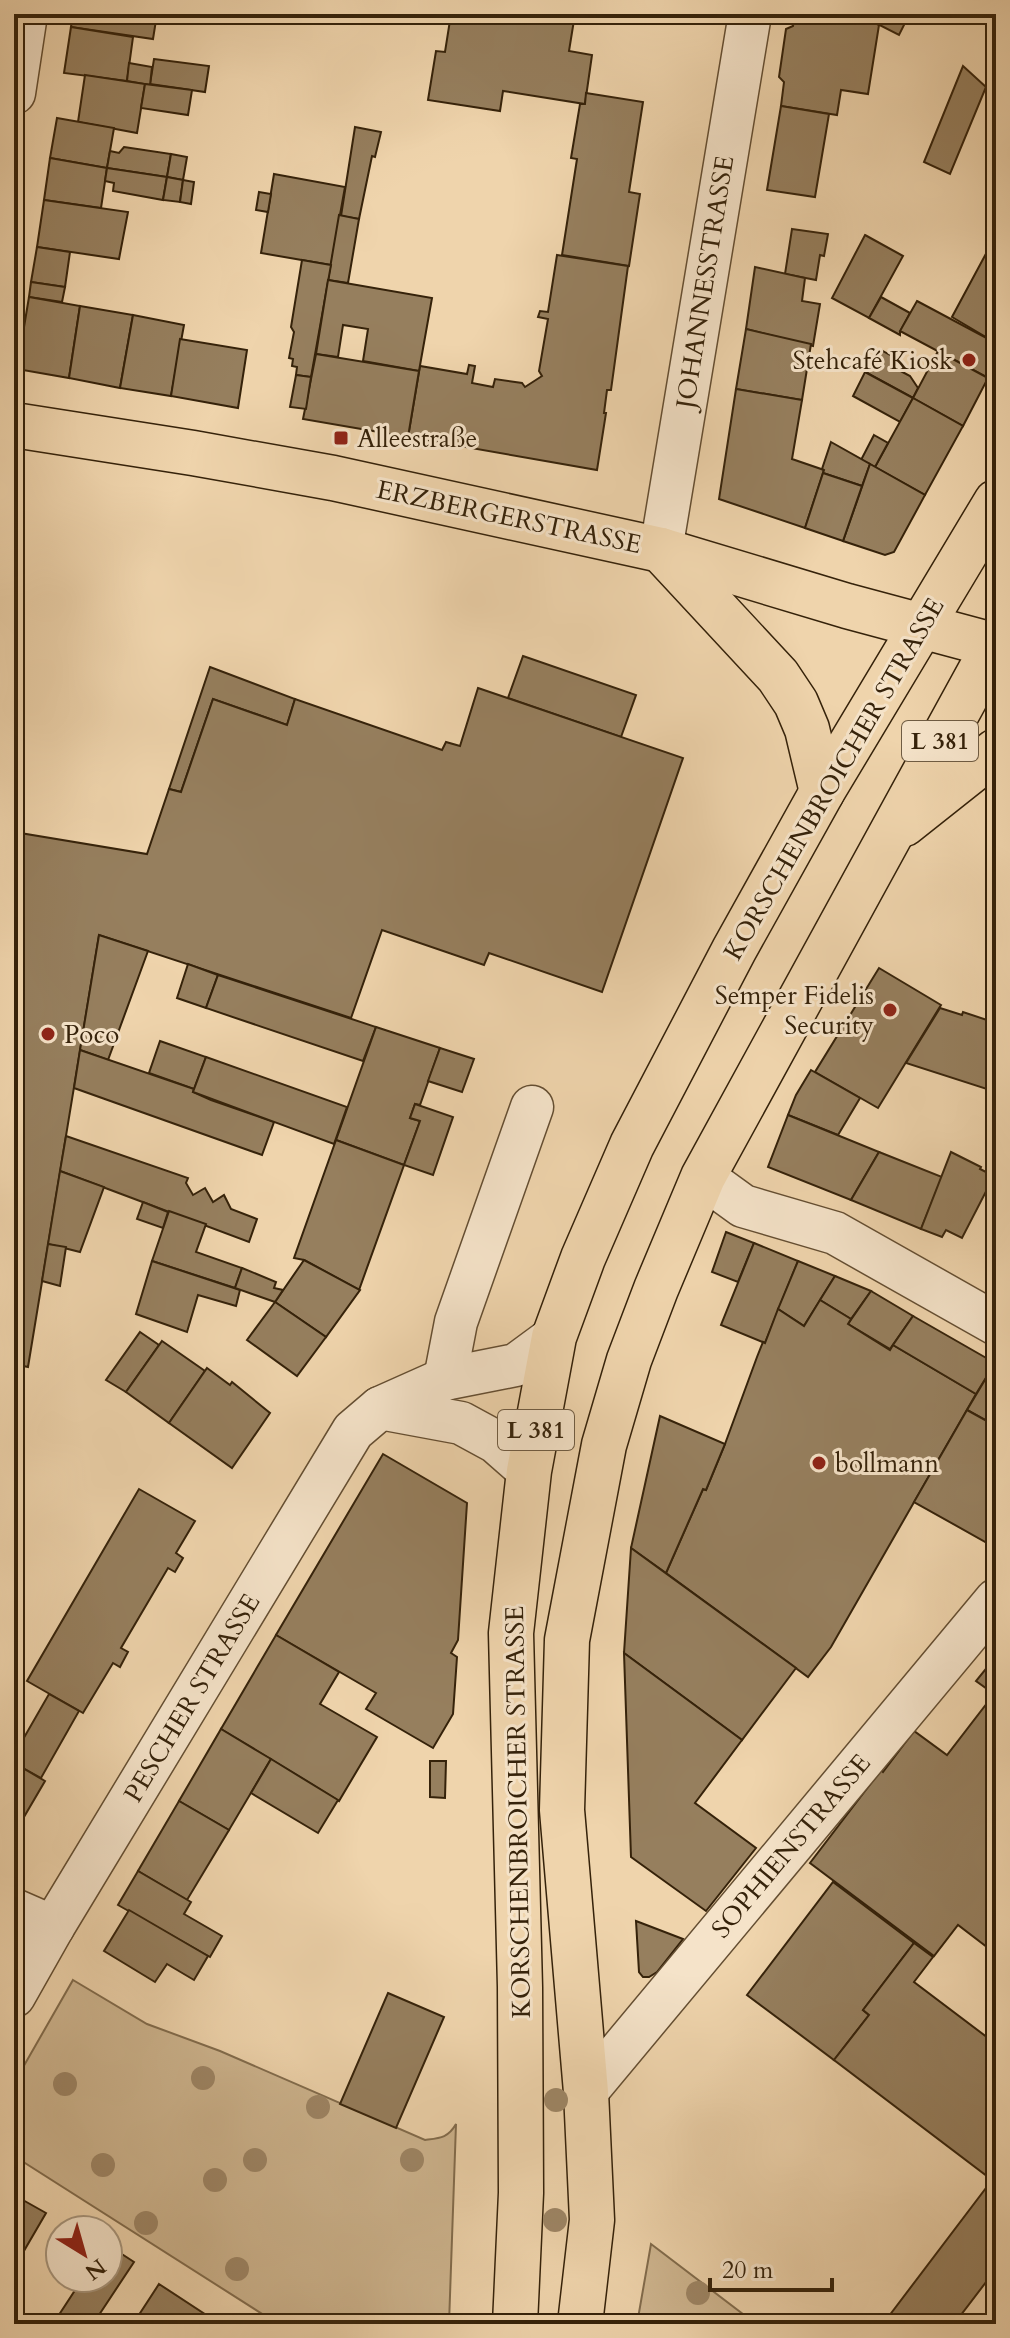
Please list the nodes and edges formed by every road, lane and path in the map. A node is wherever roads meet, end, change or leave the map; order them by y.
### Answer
1 (26, 14) edge
2 (750, 14) edge
3 (14, 93) edge
4 (14, 425) edge
5 (996, 502) edge
6 (661, 550) junction
7 (921, 626) junction
8 (995, 644) edge
9 (996, 751) edge
10 (822, 792) junction
11 (887, 838) junction
12 (532, 1107) dead end
13 (703, 1177) junction
14 (996, 1324) edge
15 (554, 1337) junction
16 (445, 1379) junction
17 (380, 1408) junction
18 (529, 1471) junction
19 (996, 1600) edge
20 (14, 1910) edge
21 (53, 1927) junction
22 (14, 1996) edge
23 (586, 2092) junction
24 (515, 2324) edge
25 (580, 2324) edge

1 - 3 street
2 - 6 street, JOHANNESSTRASSE
4 - 6 main road, ERZBERGERSTRASSE
5 - 7 main road, KORSCHENBROICHER STRASSE / L 381
6 - 7 main road, ERZBERGERSTRASSE
6 - 10 main road
7 - 8 main road, ERZBERGERSTRASSE
7 - 10 main road, KORSCHENBROICHER STRASSE / L 381
8 - 11 main road, KORSCHENBROICHER STRASSE / L 381
9 - 11 main road
10 - 15 main road, KORSCHENBROICHER STRASSE / L 381
11 - 13 main road, KORSCHENBROICHER STRASSE / L 381
12 - 16 street
13 - 14 street
13 - 23 main road, KORSCHENBROICHER STRASSE / L 381
15 - 16 street, PESCHER STRASSE
15 - 18 main road, KORSCHENBROICHER STRASSE / L 381
16 - 17 street, PESCHER STRASSE
17 - 18 street
17 - 21 street, PESCHER STRASSE
18 - 24 main road, KORSCHENBROICHER STRASSE / L 381
19 - 23 street, SOPHIENSTRASSE
20 - 21 street
21 - 22 street, PESCHER STRASSE
23 - 25 main road, KORSCHENBROICHER STRASSE / L 381

